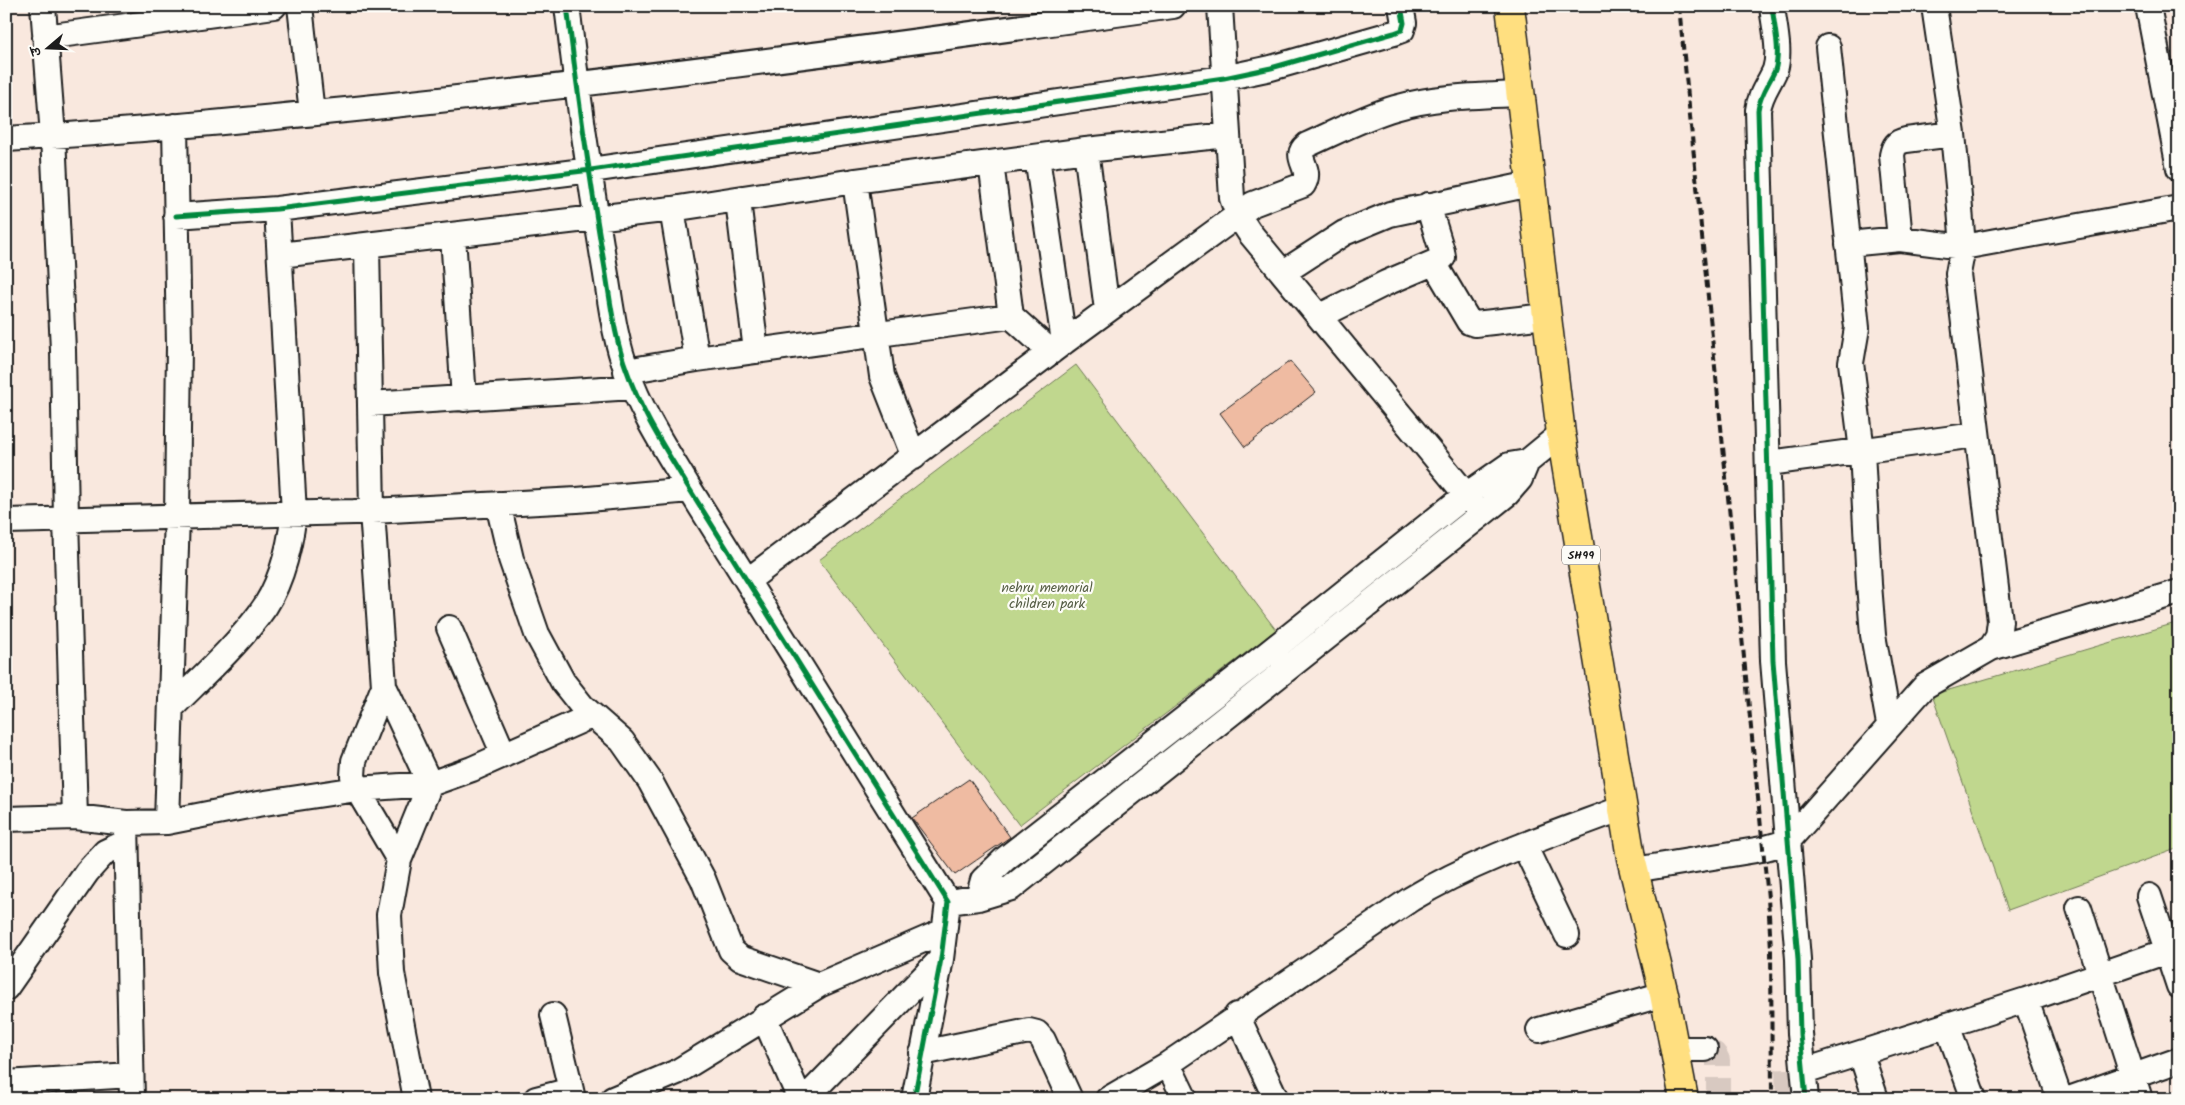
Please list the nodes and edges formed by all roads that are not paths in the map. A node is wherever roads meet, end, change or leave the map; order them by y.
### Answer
1 (43, 6) edge
2 (274, 6) edge
3 (300, 6) edge
4 (567, 6) edge
5 (1172, 6) edge
6 (1220, 6) edge
7 (1401, 6) edge
8 (1510, 6) edge
9 (1772, 6) edge
10 (1934, 6) edge
11 (2148, 6) edge
12 (1084, 12) edge
13 (46, 37) junction
14 (1828, 47) dead end
15 (1224, 78) junction
16 (577, 86) junction
17 (1520, 94) junction
18 (312, 113) junction
19 (175, 126) junction
20 (1953, 134) junction
21 (1228, 135) junction
22 (53, 136) junction
23 (6, 139) edge
24 (1086, 150) junction
25 (1037, 157) junction
26 (991, 163) junction
27 (2179, 168) edge
28 (591, 170) junction
29 (855, 181) junction
30 (1531, 184) junction
31 (738, 200) junction
32 (1428, 205) junction
33 (2179, 208) edge
34 (277, 209) junction
35 (672, 209) junction
36 (1238, 215) junction
37 (176, 216) junction
38 (597, 217) junction
39 (453, 236) junction
40 (1900, 238) junction
41 (1848, 244) junction
42 (367, 245) junction
43 (1963, 247) junction
44 (280, 255) junction
45 (1434, 263) junction
46 (1284, 272) junction
47 (1107, 310) junction
48 (1010, 316) junction
49 (1320, 316) junction
50 (1546, 316) junction
51 (876, 334) junction
52 (1057, 347) junction
53 (756, 351) junction
54 (697, 359) junction
55 (630, 379) junction
56 (464, 399) junction
57 (370, 404) junction
58 (1561, 434) junction
59 (1976, 435) junction
60 (1862, 451) junction
61 (914, 456) junction
62 (1527, 462) junction
63 (1769, 463) junction
64 (690, 490) junction
65 (1466, 495) junction
66 (498, 504) junction
67 (372, 511) junction
68 (294, 513) junction
69 (1482, 514) junction
70 (177, 516) junction
71 (66, 519) junction
72 (6, 521) edge
73 (748, 582) junction
74 (2179, 592) edge
75 (449, 628) dead end
76 (1990, 648) junction
77 (1267, 654) junction
78 (1282, 673) junction
79 (384, 686) junction
80 (172, 707) junction
81 (591, 716) junction
82 (1889, 724) junction
83 (504, 755) junction
84 (430, 784) junction
85 (357, 789) junction
86 (1623, 808) junction
87 (75, 817) junction
88 (6, 819) edge
89 (167, 822) junction
90 (126, 832) junction
91 (1787, 842) junction
92 (1524, 845) junction
93 (399, 860) junction
94 (1634, 870) junction
95 (2149, 896) dead end
96 (978, 898) junction
97 (948, 902) junction
98 (2079, 908) dead end
99 (944, 931) junction
100 (1567, 935) dead end
101 (2173, 949) edge
102 (941, 959) junction
103 (2099, 974) junction
104 (819, 985) junction
105 (2179, 986) edge
106 (6, 988) edge
107 (1664, 994) junction
108 (2026, 1000) junction
109 (553, 1015) dead end
110 (1237, 1015) junction
111 (764, 1017) junction
112 (1947, 1026) junction
113 (1539, 1030) dead end
114 (1675, 1049) junction
115 (1705, 1050) dead end
116 (922, 1053) junction
117 (1861, 1054) junction
118 (2179, 1060) edge
119 (1168, 1064) junction
120 (1796, 1070) junction
121 (131, 1075) junction
122 (2134, 1076) junction
123 (6, 1083) edge
124 (572, 1094) edge
125 (1679, 1097) edge
126 (132, 1099) edge
127 (416, 1099) edge
128 (536, 1099) edge
129 (613, 1099) edge
130 (800, 1099) edge
131 (805, 1099) edge
132 (914, 1099) edge
133 (1070, 1099) edge
134 (1108, 1099) edge
135 (1185, 1099) edge
136 (1276, 1099) edge
137 (1806, 1099) edge
138 (1876, 1099) edge
139 (1974, 1099) edge
140 (2060, 1099) edge
141 (2069, 1099) edge
142 (2140, 1099) edge

1 - 13 street
2 - 13 street
3 - 18 street
4 - 16 street
5 - 12 street
6 - 15 street
7 - 15 street
8 - 17 main road, SH99
9 - 63 street
10 - 20 street
11 - 27 street
12 - 16 street
13 - 22 street
14 - 41 street
15 - 21 street
15 - 28 street
16 - 18 street
16 - 28 street
17 - 30 main road, SH99
17 - 36 street
18 - 19 street
19 - 22 street
19 - 37 street
20 - 40 street
20 - 43 street
21 - 24 street
21 - 36 street
22 - 23 street
22 - 71 street
24 - 25 street
24 - 47 street
25 - 26 street
25 - 52 street
26 - 29 street
26 - 48 street
28 - 34 street
28 - 38 street
29 - 31 street
29 - 51 street
30 - 32 street
30 - 50 main road, SH99
31 - 35 street
31 - 53 street
32 - 45 street
32 - 46 street
33 - 43 street
34 - 37 street
34 - 44 street
35 - 38 street
35 - 54 street
36 - 46 street
36 - 47 street
37 - 70 street
38 - 39 street
38 - 55 street
39 - 42 street
39 - 56 street
40 - 41 street
40 - 43 street
41 - 60 street
42 - 44 street
42 - 57 street
43 - 59 street
44 - 68 street
45 - 49 street
45 - 50 street
46 - 49 street
47 - 52 street
48 - 51 street
48 - 52 street
49 - 65 street
50 - 58 main road, SH99
51 - 53 street
51 - 61 street
52 - 61 street
53 - 54 street
54 - 55 street
55 - 56 street
55 - 64 street
56 - 57 street
57 - 67 street
58 - 62 street
58 - 86 main road, SH99
59 - 60 street
59 - 76 street
60 - 63 street
60 - 82 street
61 - 73 street
62 - 65 street
62 - 69 street
63 - 91 street
64 - 66 street
64 - 73 street
65 - 69 street
65 - 77 street
66 - 67 street
66 - 81 street
67 - 68 street
67 - 79 street
68 - 70 street
68 - 80 street
69 - 78 street
70 - 71 street
70 - 80 street
71 - 72 street
71 - 87 street
73 - 97 street
74 - 76 street
75 - 83 street
76 - 82 street
77 - 78 street
77 - 96 street
78 - 96 street
79 - 84 street
79 - 85 street
80 - 89 street
81 - 83 street
81 - 104 street
82 - 91 street
83 - 84 street
84 - 85 street
84 - 93 street
85 - 89 street
85 - 93 street
86 - 92 street
86 - 94 main road, SH99
87 - 88 street
87 - 90 street
89 - 90 street
90 - 106 street
90 - 121 street
91 - 94 street
91 - 120 street
92 - 100 street
92 - 110 street
93 - 127 street
94 - 107 main road, SH99
95 - 101 street
96 - 97 street
97 - 99 street
98 - 103 street
99 - 102 street
99 - 104 street
101 - 103 street
101 - 105 street
102 - 116 street
102 - 131 street
103 - 108 street
103 - 122 street
104 - 111 street
107 - 113 street
107 - 114 main road, SH99
108 - 112 street
108 - 140 street
109 - 124 street
110 - 119 street
110 - 136 street
111 - 129 street
111 - 130 street
112 - 117 street
112 - 139 street
114 - 115 street
114 - 125 main road, SH99
116 - 132 street
116 - 133 street
117 - 120 street
117 - 138 street
118 - 122 street
119 - 134 street
119 - 135 street
120 - 137 street
121 - 123 street
121 - 126 street
122 - 141 street
122 - 142 street
124 - 128 street

